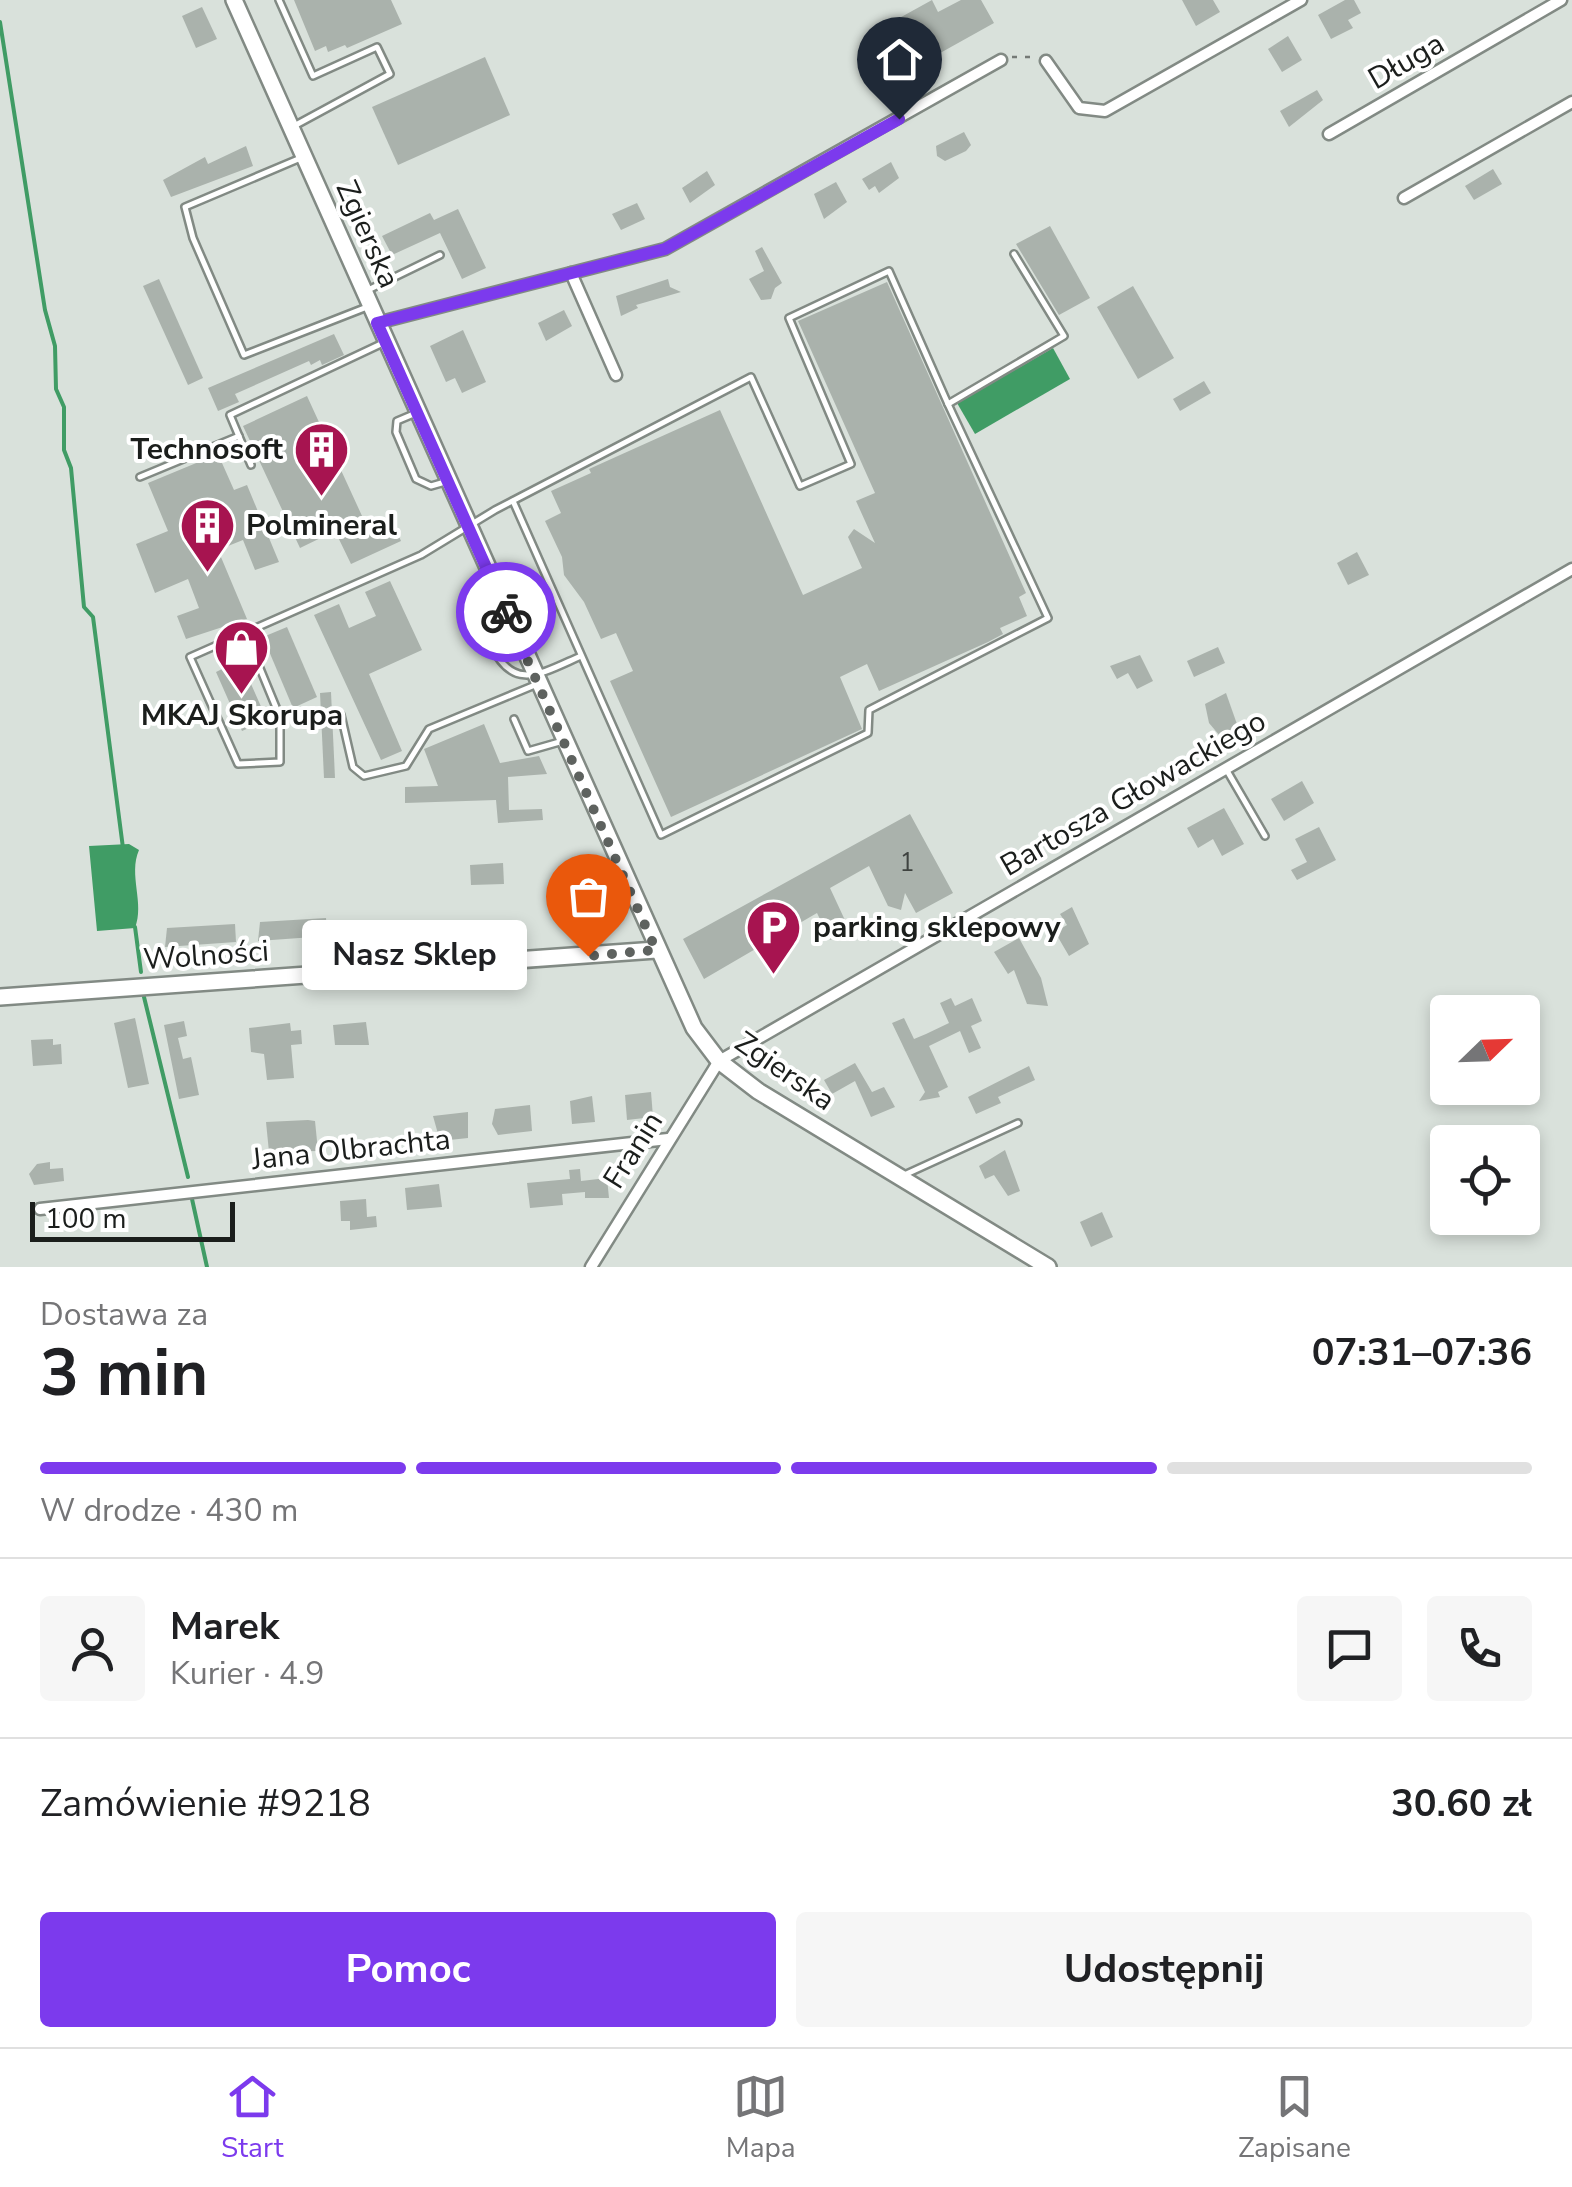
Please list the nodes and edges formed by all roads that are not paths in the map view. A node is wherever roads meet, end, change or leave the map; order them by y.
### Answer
1 (234, 0) edge
2 (279, 0) edge
3 (1301, 0) edge
4 (1561, 0) edge
5 (1001, 60) road end
6 (1046, 62) road end
7 (1572, 102) edge
8 (291, 128) junction
9 (1329, 134) dead end
10 (304, 157) junction
11 (1404, 198) dead end
12 (440, 254) dead end
13 (1014, 254) dead end
14 (571, 273) junction
15 (367, 299) junction
16 (377, 323) junction
17 (386, 342) junction
18 (616, 374) dead end
19 (948, 404) junction
20 (417, 412) junction
21 (239, 436) junction
22 (250, 465) dead end
23 (140, 477) dead end
24 (448, 482) junction
25 (513, 500) junction
26 (468, 528) junction
27 (1572, 569) edge
28 (494, 586) junction
29 (254, 654) dead end
30 (582, 656) junction
31 (536, 680) junction
32 (340, 715) dead end
33 (514, 719) dead end
34 (564, 741) junction
35 (1226, 768) junction
36 (1265, 836) dead end
37 (656, 950) junction
38 (0, 997) edge
39 (718, 1061) junction
40 (1018, 1123) dead end
41 (668, 1138) junction
42 (899, 1177) junction
43 (40, 1209) dead end
44 (591, 1267) edge
45 (1048, 1267) edge

1 - 8 main road, Zgierska
2 - 8 lane
3 - 6 street
4 - 9 street, Długa
5 - 14 street
7 - 11 street
8 - 10 main road, Zgierska
10 - 15 main road, Zgierska
10 - 15 lane
12 - 15 lane
13 - 19 lane
14 - 16 street
14 - 18 street
15 - 16 main road, Zgierska
16 - 17 main road, Zgierska
17 - 20 main road, Zgierska
17 - 21 lane
19 - 25 lane
19 - 30 lane
20 - 24 main road, Zgierska
20 - 24 lane
21 - 22 lane
21 - 23 lane
24 - 26 main road, Zgierska
25 - 26 lane
25 - 30 lane
26 - 28 main road, Zgierska
26 - 29 lane
27 - 35 street, Bartosza Głowackiego
28 - 31 main road, Zgierska
28 - 31 lane
30 - 31 lane
31 - 32 lane
31 - 34 main road, Zgierska
33 - 34 lane
34 - 37 main road, Zgierska
35 - 36 lane
35 - 39 street, Bartosza Głowackiego
37 - 38 main road, Wolności
37 - 39 main road, Zgierska
39 - 41 street, Franin
39 - 42 main road, Zgierska
40 - 42 lane
41 - 43 street, Jana Olbrachta
41 - 44 street, Franin
42 - 45 main road, Zgierska

